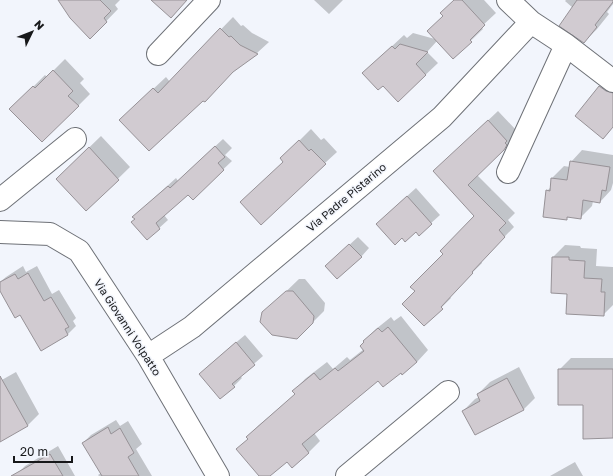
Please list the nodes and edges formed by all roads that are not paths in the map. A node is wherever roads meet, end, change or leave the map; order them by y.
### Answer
1 (210, 0) edge
2 (508, 0) edge
3 (531, 22) junction
4 (566, 45) junction
5 (158, 54) dead end
6 (613, 81) edge
7 (75, 139) dead end
8 (508, 172) dead end
9 (0, 200) edge
10 (0, 232) edge
11 (148, 356) junction
12 (448, 392) dead end
13 (218, 476) edge
14 (347, 476) edge

1 - 5 street
2 - 3 street
3 - 4 street
3 - 11 street, Via Padre Pistarino
4 - 6 street
4 - 8 street
7 - 9 street
10 - 11 street, Via Giovanni Volpatto
11 - 13 street, Via Giovanni Volpatto
12 - 14 street

